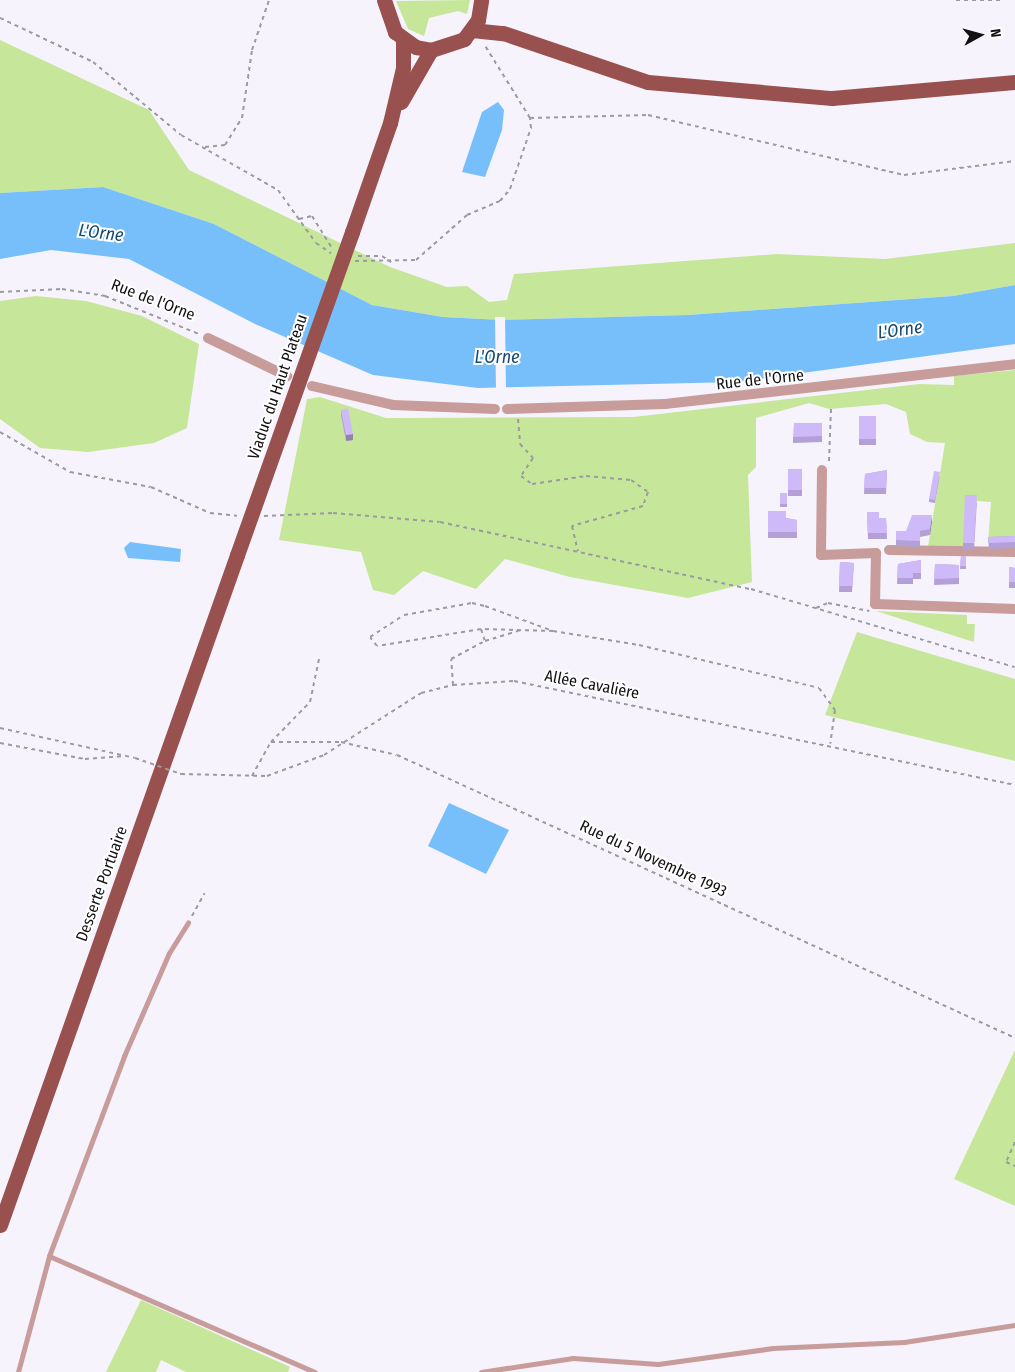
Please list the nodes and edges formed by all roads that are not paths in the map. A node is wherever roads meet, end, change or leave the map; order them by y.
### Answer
1 (384, 0) edge
2 (481, 4) edge
3 (472, 30) junction
4 (503, 34) junction
5 (403, 39) junction
6 (431, 50) junction
7 (1015, 82) edge
8 (390, 123) junction
9 (208, 338) road end
10 (1015, 364) edge
11 (287, 376) dead end
12 (312, 386) dead end
13 (495, 409) dead end
14 (506, 409) dead end
15 (822, 470) road end
16 (889, 550) dead end
17 (1015, 552) edge
18 (237, 555) joint
19 (1015, 609) edge
20 (188, 922) road end
21 (0, 1225) edge
22 (49, 1256) junction
23 (1015, 1325) edge
24 (18, 1372) edge
25 (315, 1372) edge
26 (481, 1372) edge

1 - 5 main road
2 - 3 main road
2 - 4 main road
3 - 4 main road
3 - 6 main road
4 - 7 main road
5 - 6 main road
5 - 8 main road
6 - 8 main road
8 - 18 main road, Viaduc du Haut Plateau, bridge
9 - 11 street, Rue de l'Orne
10 - 14 street, Rue de l'Orne
12 - 13 street
15 - 19 street
16 - 17 street
18 - 21 main road, Desserte Portuaire
20 - 22 lane
22 - 24 lane
22 - 25 lane
23 - 26 lane

